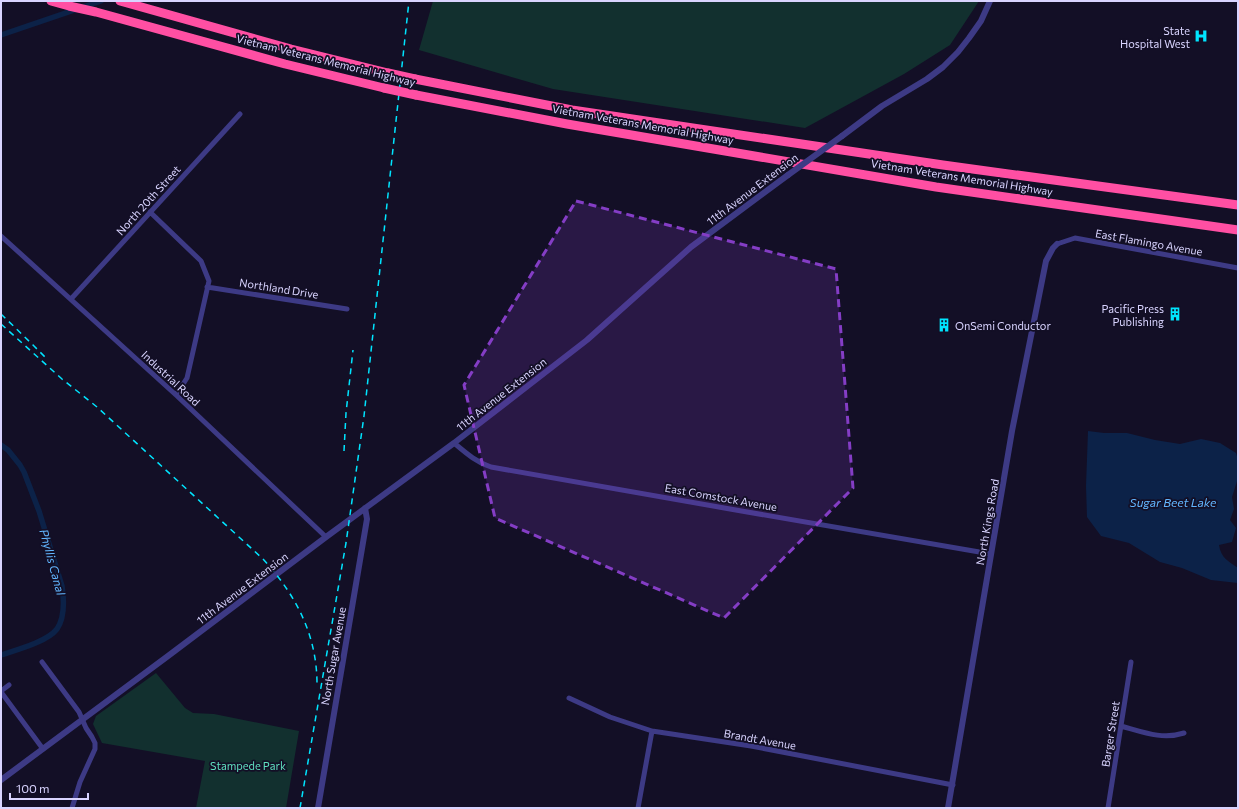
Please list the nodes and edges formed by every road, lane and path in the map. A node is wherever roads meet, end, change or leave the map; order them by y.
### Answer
1 (43, 1) edge
2 (52, 1) edge
3 (120, 1) edge
4 (139, 1) edge
5 (990, 1) edge
6 (69, 6) junction
7 (203, 24) junction
8 (240, 114) dead end
9 (1238, 205) edge
10 (150, 212) junction
11 (1238, 230) edge
12 (1, 236) edge
13 (1057, 244) joint
14 (1238, 268) edge
15 (208, 287) junction
16 (71, 299) junction
17 (347, 309) dead end
18 (176, 395) junction
19 (454, 443) junction
20 (365, 508) junction
21 (326, 536) junction
22 (991, 554) junction
23 (42, 662) dead end
24 (1131, 662) dead end
25 (9, 685) dead end
26 (1, 692) edge
27 (569, 698) dead end
28 (83, 720) junction
29 (1121, 726) junction
30 (652, 731) junction
31 (1184, 733) dead end
32 (43, 749) junction
33 (1, 780) edge
34 (952, 785) junction
35 (72, 808) edge
36 (318, 808) edge
37 (638, 808) edge
38 (948, 808) edge
39 (1108, 808) edge

1 - 6 highway
2 - 6 highway, Vietnam Veterans Memorial Highway
3 - 7 highway
4 - 7 highway
5 - 19 street, 11th Avenue Extension, bridge
6 - 11 highway, Vietnam Veterans Memorial Highway, bridge
7 - 9 highway, Vietnam Veterans Memorial Highway, bridge
8 - 10 street, North 20th Street
10 - 15 street
10 - 16 street, North 20th Street
12 - 16 street, Industrial Road
13 - 14 street, East Flamingo Avenue
13 - 22 street, North Kings Road
15 - 17 street, Northland Drive
15 - 18 street
16 - 18 street, Industrial Road
18 - 21 street, Industrial Road
19 - 20 street, 11th Avenue Extension
19 - 22 street, East Comstock Avenue
20 - 21 street, 11th Avenue Extension
20 - 36 street, North Sugar Avenue
21 - 28 street, 11th Avenue Extension
22 - 34 street, North Kings Road
23 - 28 street
24 - 29 street, Barger Street
25 - 26 street
26 - 32 street
27 - 30 street, Brandt Avenue
28 - 32 street, 11th Avenue Extension
28 - 35 street
29 - 31 street
29 - 39 street, Barger Street
30 - 34 street, Brandt Avenue
30 - 37 street
32 - 33 street, 11th Avenue Extension
34 - 38 street, North Kings Road

